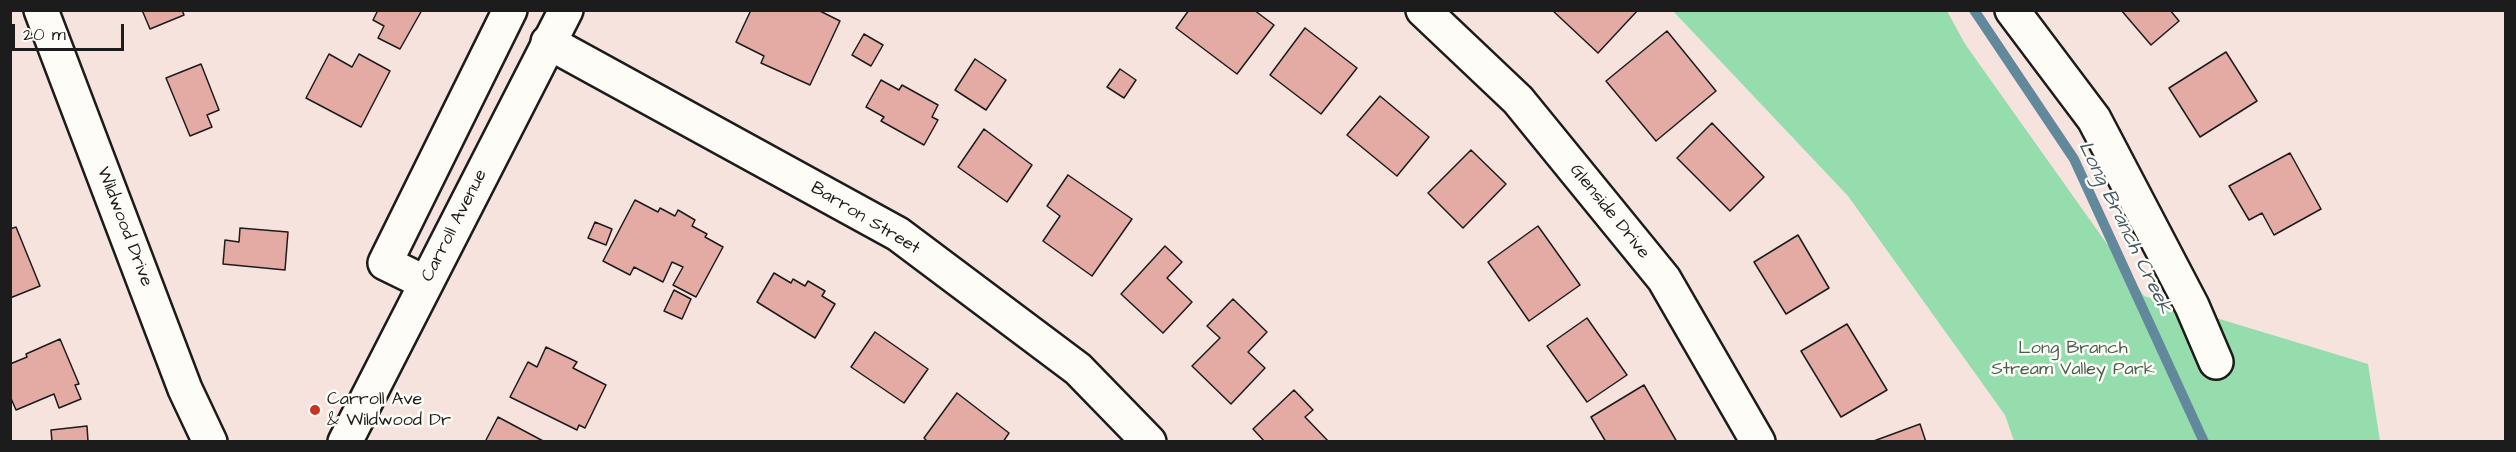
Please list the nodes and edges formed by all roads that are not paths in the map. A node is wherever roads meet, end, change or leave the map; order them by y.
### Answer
1 (40, 10) edge
2 (510, 10) edge
3 (566, 10) edge
4 (1423, 10) edge
5 (2012, 10) edge
6 (548, 42) junction
7 (426, 284) junction
8 (2216, 362) dead end
9 (210, 441) edge
10 (345, 441) edge
11 (1149, 441) edge
12 (1758, 441) edge

1 - 9 street, Wildwood Drive
2 - 7 street
3 - 6 street, Carroll Avenue
4 - 12 street, Glenside Drive
5 - 8 street
6 - 7 street, Carroll Avenue
6 - 11 street, Barron Street
7 - 10 street, Carroll Avenue

